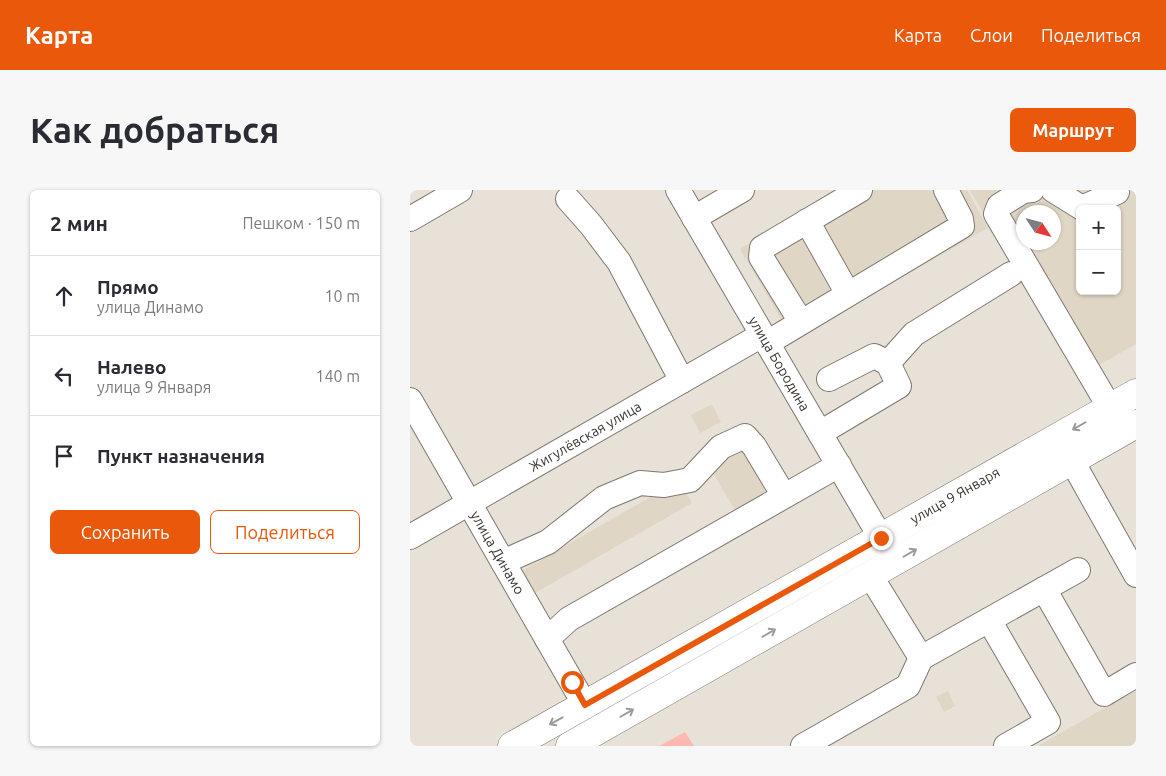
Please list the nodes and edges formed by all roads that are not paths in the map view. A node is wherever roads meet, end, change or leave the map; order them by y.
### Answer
1 (460, 190) edge
2 (678, 190) edge
3 (742, 190) edge
4 (860, 190) edge
5 (946, 190) edge
6 (1032, 190) edge
7 (1054, 190) edge
8 (1117, 192) dead end
9 (568, 200) dead end
10 (694, 218) junction
11 (410, 219) edge
12 (807, 221) junction
13 (1011, 274) dead end
14 (848, 294) junction
15 (800, 322) junction
16 (764, 339) junction
17 (888, 363) junction
18 (829, 379) dead end
19 (682, 381) junction
20 (1136, 393) edge
21 (410, 400) edge
22 (1110, 408) junction
23 (1136, 424) edge
24 (820, 433) junction
25 (1072, 461) junction
26 (839, 465) junction
27 (784, 496) junction
28 (469, 504) junction
29 (410, 537) edge
30 (881, 538) junction
31 (503, 562) junction
32 (1078, 570) dead end
33 (870, 575) junction
34 (1136, 575) edge
35 (1044, 589) junction
36 (989, 620) junction
37 (547, 639) junction
38 (921, 658) junction
39 (1136, 675) edge
40 (585, 705) junction
41 (512, 746) edge
42 (570, 746) edge
43 (803, 746) edge
44 (1006, 746) edge

1 - 11 street
2 - 10 street, улица Бородина
3 - 10 street
4 - 12 street
5 - 14 street, Жигулёвская улица
6 - 22 street
7 - 8 street
9 - 19 street
10 - 16 street, улица Бородина
12 - 14 street
12 - 15 street
13 - 17 street
14 - 15 street, Жигулёвская улица
15 - 16 street, Жигулёвская улица
16 - 19 street, Жигулёвская улица
16 - 24 street, улица Бородина
17 - 18 street
17 - 24 street
19 - 28 street, Жигулёвская улица
20 - 22 main road, улица 9 Января
21 - 28 street, улица Динамо
22 -> 30 main road, улица 9 Января
23 - 25 main road, улица 9 Января
24 - 26 street, улица Бородина
33 -> 25 main road, улица 9 Января
25 - 34 street
26 - 27 street
26 - 30 street, улица Бородина
27 - 31 street
27 - 37 street
28 - 29 street, Жигулёвская улица
28 - 31 street, улица Динамо
30 - 40 main road, улица 9 Января
31 - 37 street, улица Динамо
32 - 35 street
33 - 38 street
42 -> 33 main road, улица 9 Января
35 - 36 street
35 - 39 street
36 - 38 street
36 - 44 street
37 - 40 street, улица Динамо
38 - 43 street
40 -> 41 main road, улица 9 Января

